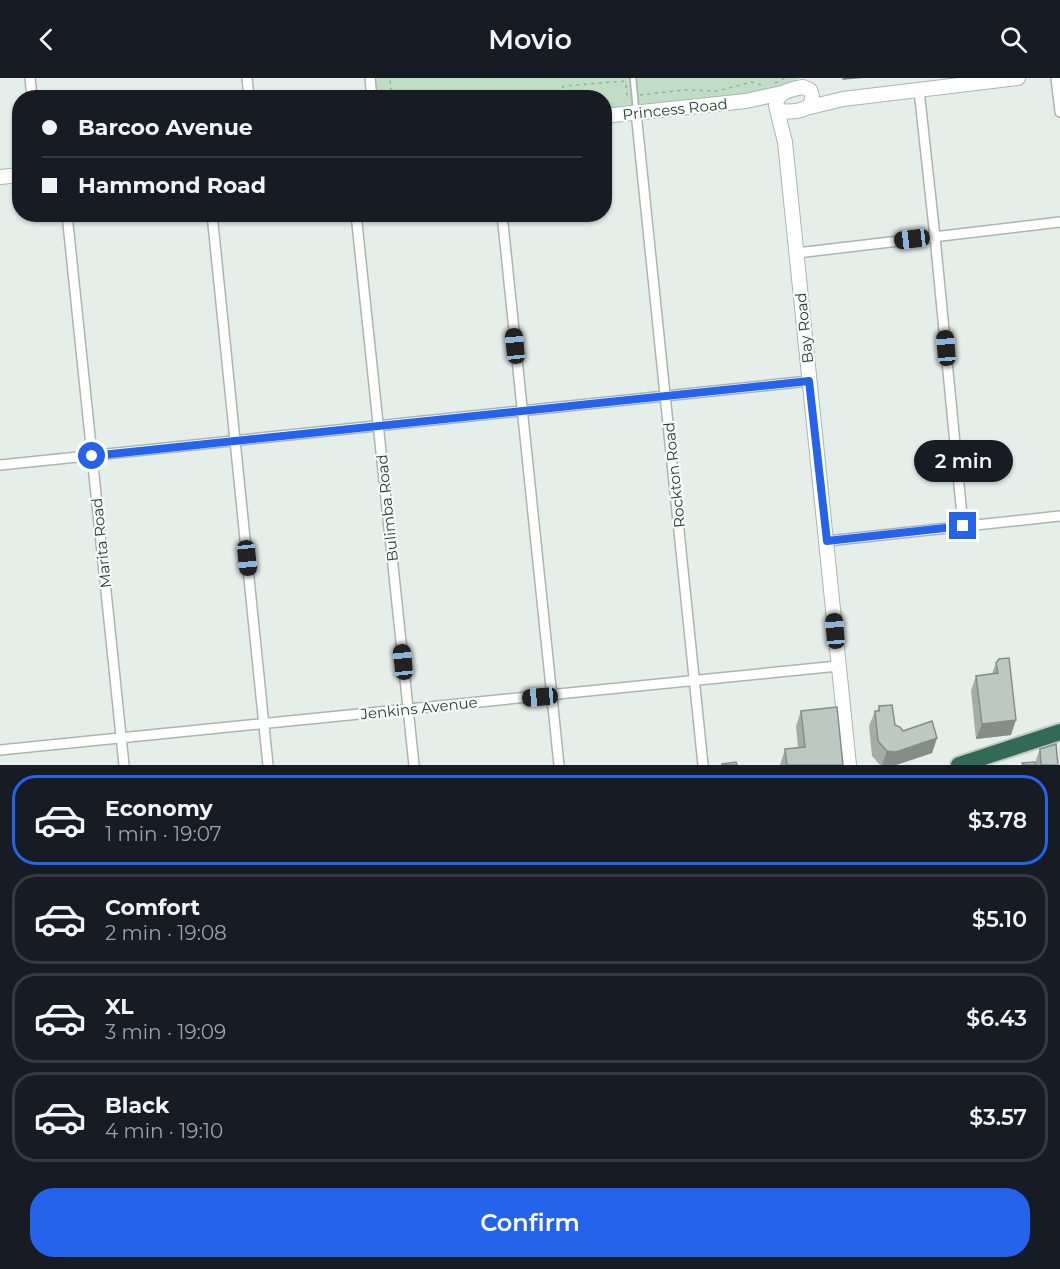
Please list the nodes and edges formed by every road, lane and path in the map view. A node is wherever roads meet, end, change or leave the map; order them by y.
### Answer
1 (633, 78) edge
2 (1018, 78) edge
3 (1056, 78) edge
4 (617, 79) edge
5 (946, 82) edge
6 (791, 84) edge
7 (560, 90) edge
8 (919, 90) junction
9 (810, 94) edge
10 (635, 96) junction
11 (746, 101) junction
12 (776, 108) junction
13 (636, 112) junction
14 (792, 112) junction
15 (1060, 112) edge
16 (612, 115) edge
17 (785, 142) junction
18 (68, 222) edge
19 (213, 222) edge
20 (357, 222) edge
21 (503, 222) edge
22 (1060, 222) edge
23 (935, 237) junction
24 (796, 253) junction
25 (809, 381) junction
26 (666, 396) junction
27 (522, 411) junction
28 (378, 427) junction
29 (235, 441) junction
30 (92, 456) junction
31 (0, 465) edge
32 (1060, 516) edge
33 (963, 526) junction
34 (827, 541) junction
35 (838, 666) junction
36 (694, 680) junction
37 (551, 696) junction
38 (408, 709) junction
39 (264, 724) junction
40 (1060, 732) edge
41 (121, 738) junction
42 (1060, 744) edge
43 (0, 750) edge
44 (124, 765) edge
45 (268, 765) edge
46 (414, 765) edge
47 (558, 765) edge
48 (703, 765) edge
49 (849, 765) edge
50 (959, 765) edge
51 (995, 765) edge

1 - 10 lane
2 - 5 street
3 - 15 street
4 - 7 path
4 - 10 path
5 - 8 street
6 - 9 street, Princess Road
6 - 10 path
6 - 11 street, Princess Road
6 - 12 street
8 - 9 street
8 - 23 street
9 - 14 street
10 - 13 lane
11 - 12 street, Princess Road
11 - 13 street, Princess Road
12 - 14 street, Princess Road
12 - 17 street, Bay Road
13 - 16 street, Princess Road
13 - 26 street, Rockton Road
14 - 17 street, Bay Road
17 - 24 street, Bay Road
18 - 30 street, Marita Road
19 - 29 street
20 - 28 street, Bulimba Road
21 - 27 street
22 - 23 street
23 - 24 street
23 - 33 street
24 - 25 street, Bay Road
25 - 26 street
25 - 34 street, Bay Road
26 - 27 street
26 - 36 street, Rockton Road
27 - 28 street
27 - 37 street
28 - 29 street
28 - 38 street, Bulimba Road
29 - 30 street
29 - 39 street
30 - 31 street
30 - 41 street, Marita Road
32 - 33 street
33 - 34 street
34 - 35 street, Bay Road
35 - 36 street, Jenkins Avenue
35 - 49 street, Bay Road
36 - 37 street, Jenkins Avenue
36 - 48 street, Rockton Road
37 - 38 street, Jenkins Avenue
37 - 47 street
38 - 39 street, Jenkins Avenue
38 - 46 street, Bulimba Road
39 - 41 street, Jenkins Avenue
39 - 45 street
40 - 50 highway
41 - 43 street, Jenkins Avenue
41 - 44 street, Marita Road
42 - 51 highway

